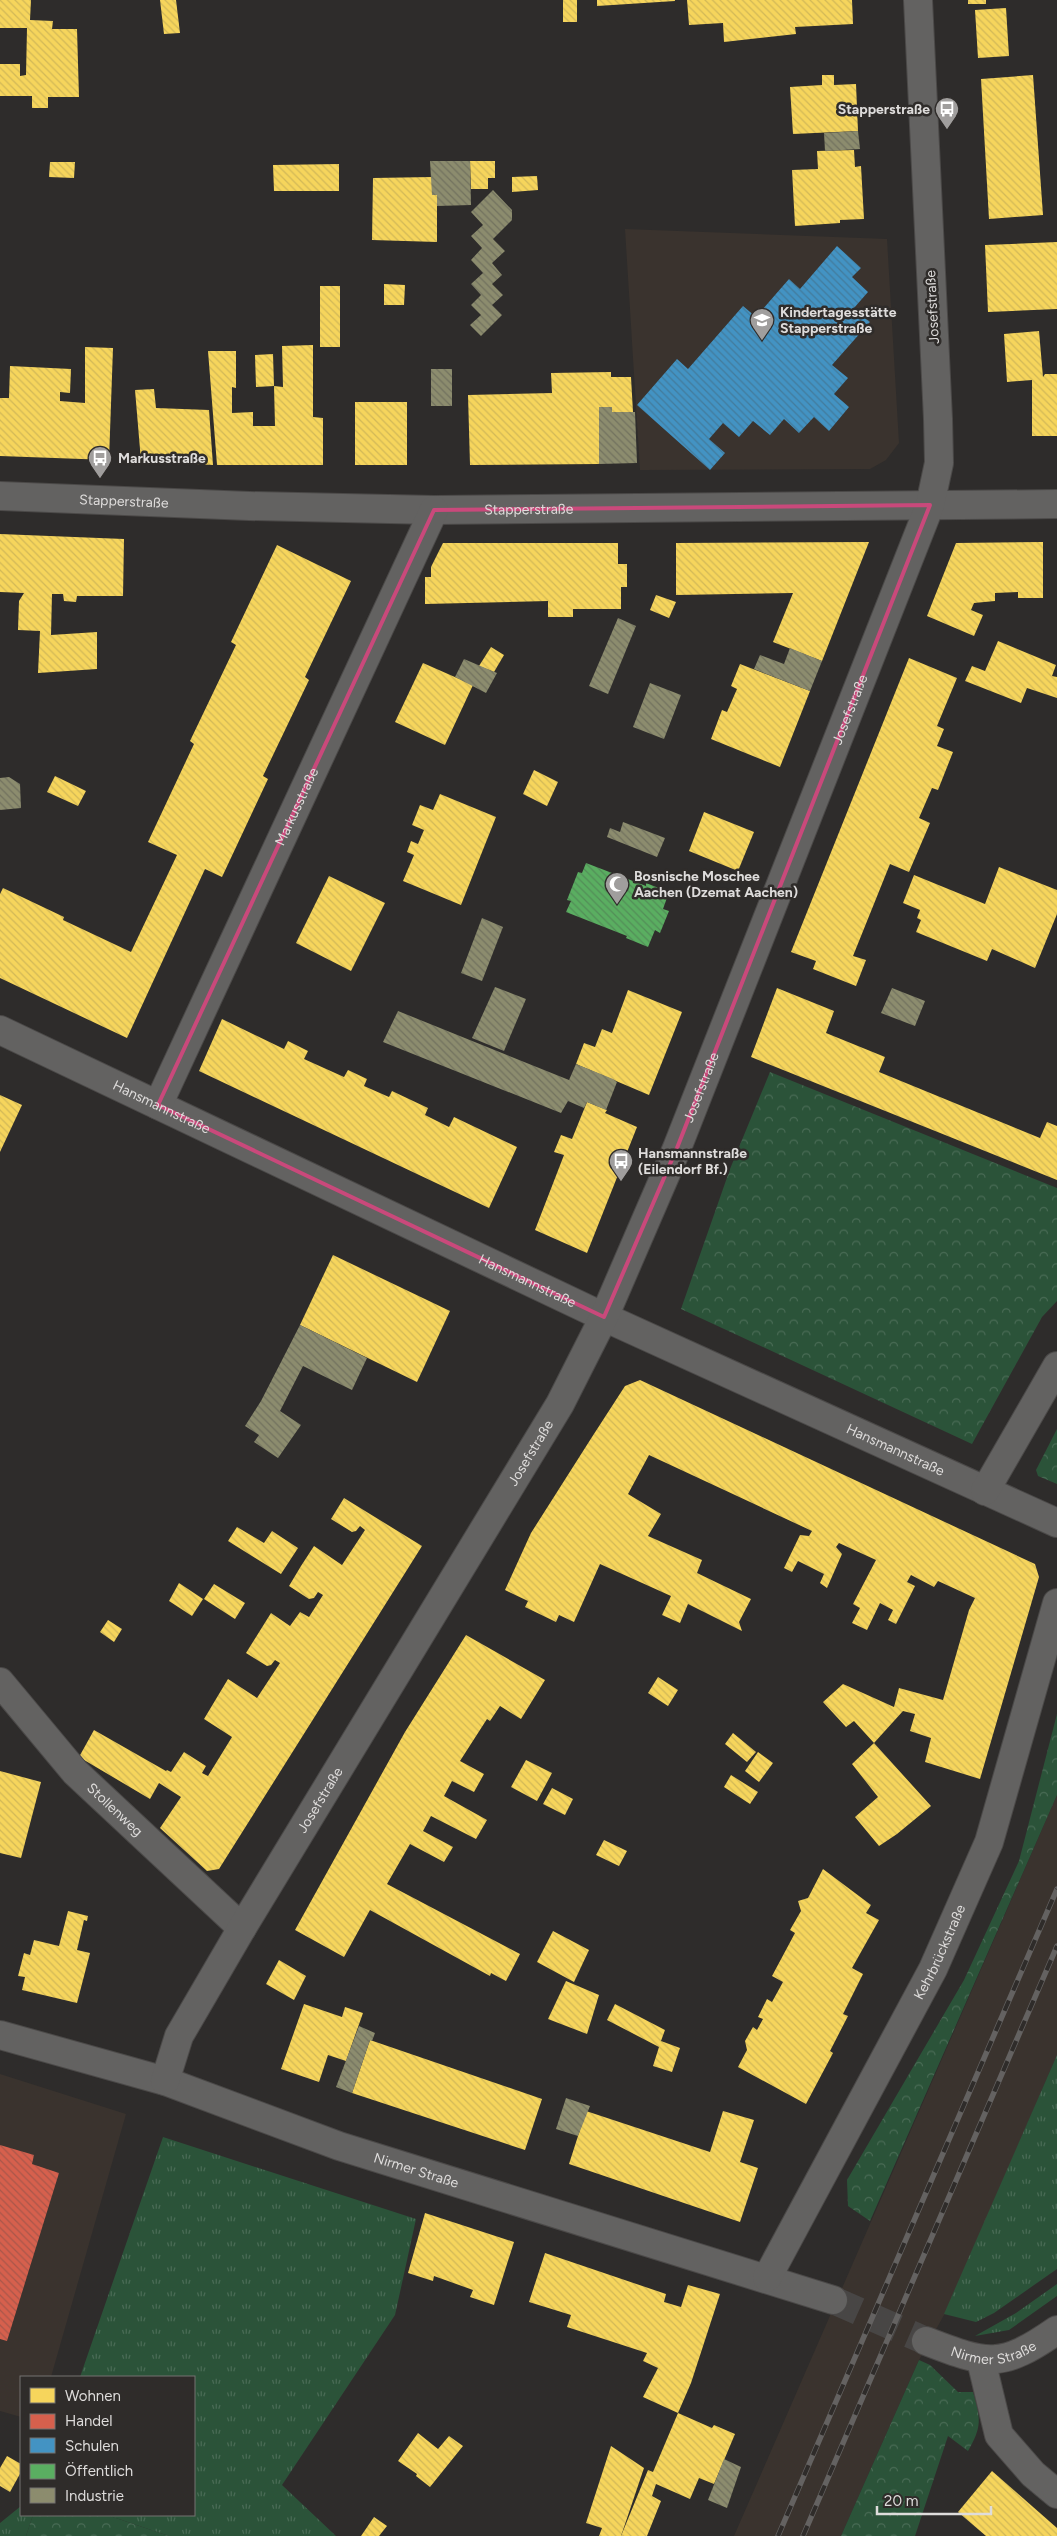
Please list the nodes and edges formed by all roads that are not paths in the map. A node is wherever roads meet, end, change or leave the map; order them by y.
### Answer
1 (918, 0) edge
2 (0, 496) edge
3 (1057, 504) edge
4 (930, 505) junction
5 (434, 510) junction
6 (0, 1030) edge
7 (158, 1105) junction
8 (604, 1317) junction
9 (1057, 1366) edge
10 (985, 1491) junction
11 (1057, 1523) edge
12 (1057, 1603) edge
13 (0, 1682) edge
14 (242, 1928) junction
15 (0, 2035) edge
16 (164, 2081) junction
17 (767, 2278) junction
18 (833, 2300) tunnel mouth
19 (1057, 2330) edge
20 (926, 2341) tunnel mouth
21 (981, 2360) junction
22 (1057, 2494) edge

1 - 4 street, Josefstraße
2 - 5 street, Stapperstraße
3 - 4 street, Stapperstraße
4 - 5 street, Stapperstraße
4 - 8 street, Josefstraße
5 - 7 street, Markusstraße
6 - 7 street, Hansmannstraße
7 - 8 street, Hansmannstraße
8 - 10 street, Hansmannstraße
8 - 14 street, Josefstraße
9 - 10 street
10 - 11 street, Hansmannstraße
12 - 17 street, Kehrbrückstraße
13 - 14 street, Stollenweg
14 - 16 street, Josefstraße
15 - 16 street, Nirmer Straße
16 - 17 street, Nirmer Straße
17 - 18 street, Nirmer Straße
19 - 21 street, Nirmer Straße
20 - 21 street, Nirmer Straße
21 - 22 street

